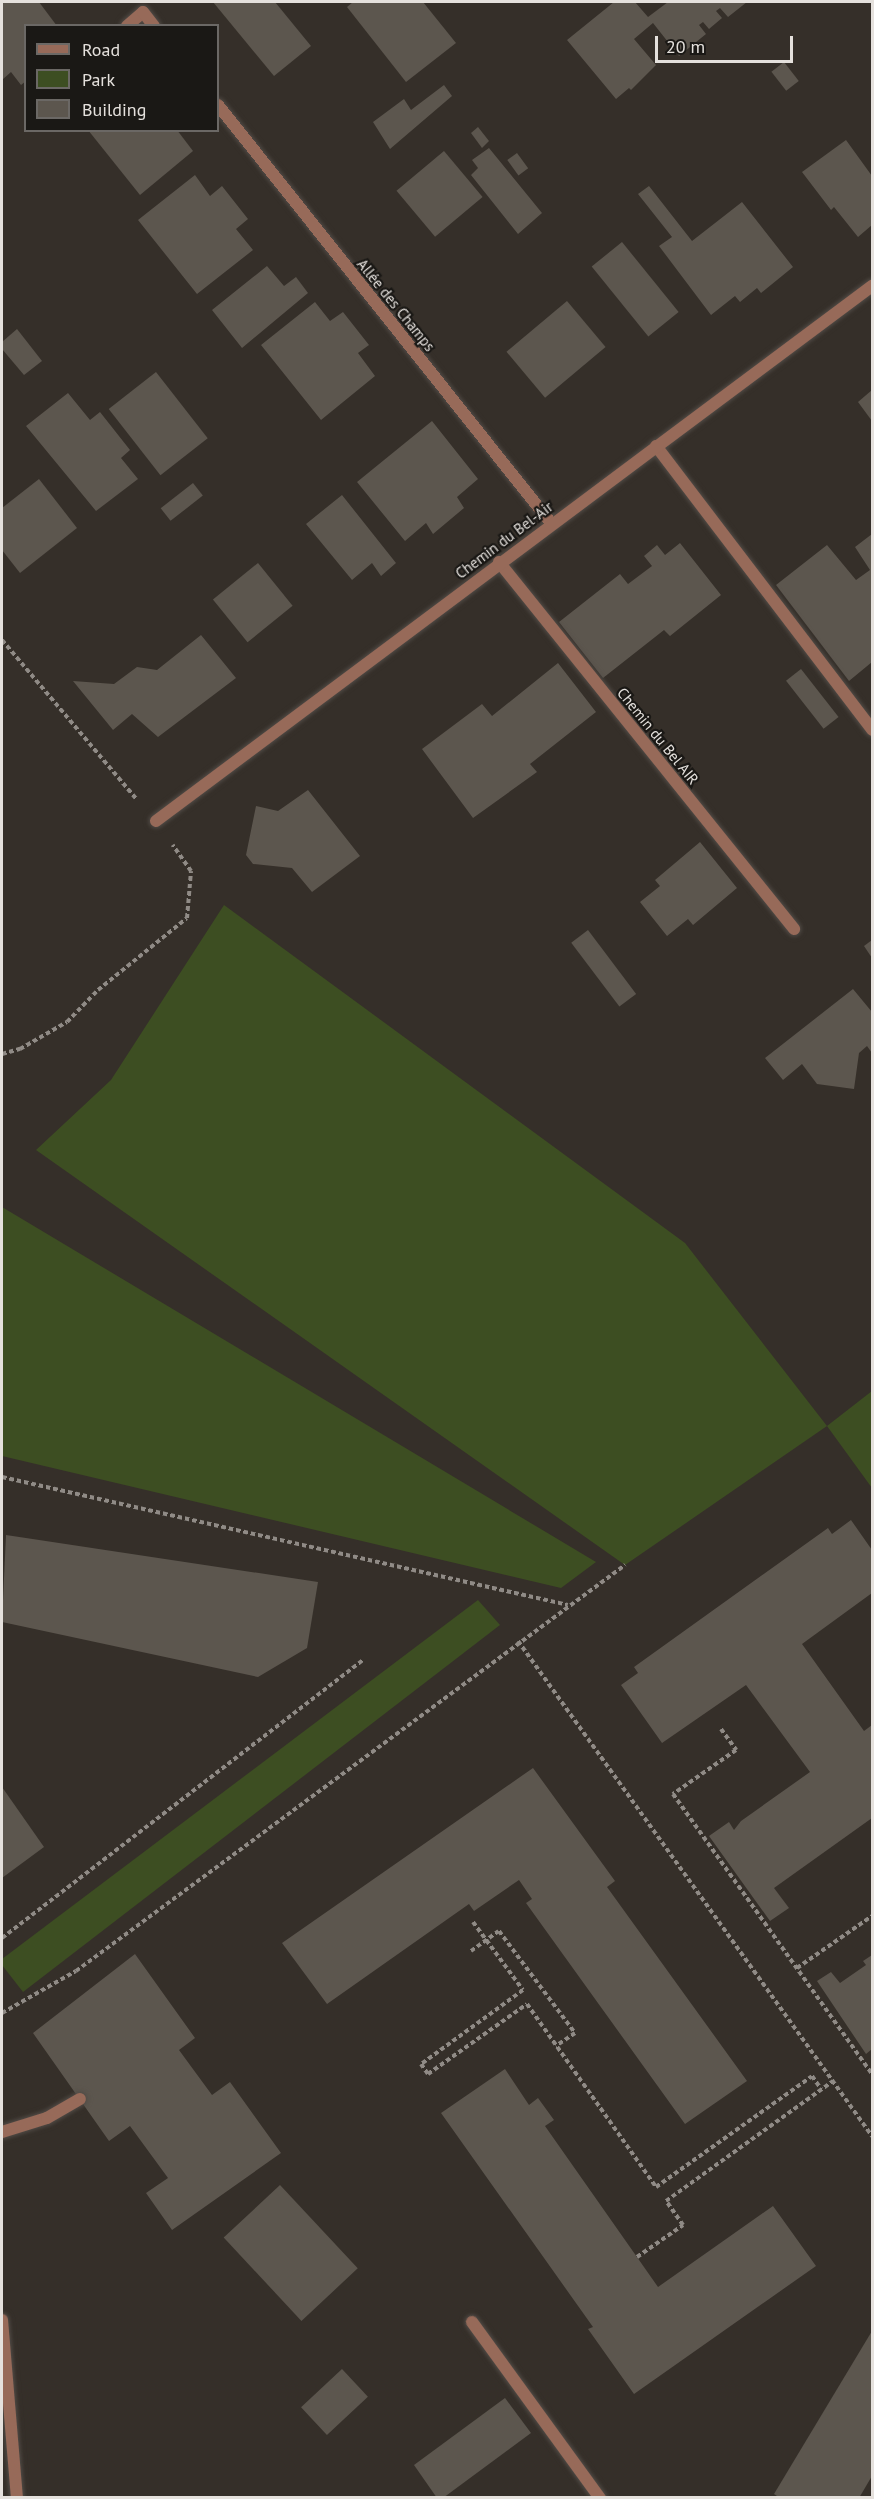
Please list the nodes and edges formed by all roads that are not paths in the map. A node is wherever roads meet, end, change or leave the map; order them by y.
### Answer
1 (129, 24) edge
2 (152, 24) edge
3 (219, 106) edge
4 (873, 286) edge
5 (656, 446) junction
6 (551, 523) junction
7 (499, 562) junction
8 (873, 730) edge
9 (156, 821) road end
10 (794, 929) dead end
11 (80, 2099) dead end
12 (2, 2132) edge
13 (2, 2320) edge
14 (472, 2322) dead end
15 (17, 2498) edge
16 (600, 2498) edge

1 - 2 street
3 - 6 street, Allée des Champs
4 - 5 street, Chemin du Bel-Air
5 - 6 street, Chemin du Bel-Air
5 - 8 street
6 - 7 street, Chemin du Bel-Air
7 - 9 street, Chemin du Bel-Air
7 - 10 street, Chemin du Bel AIR
11 - 12 street
13 - 15 street
14 - 16 street

